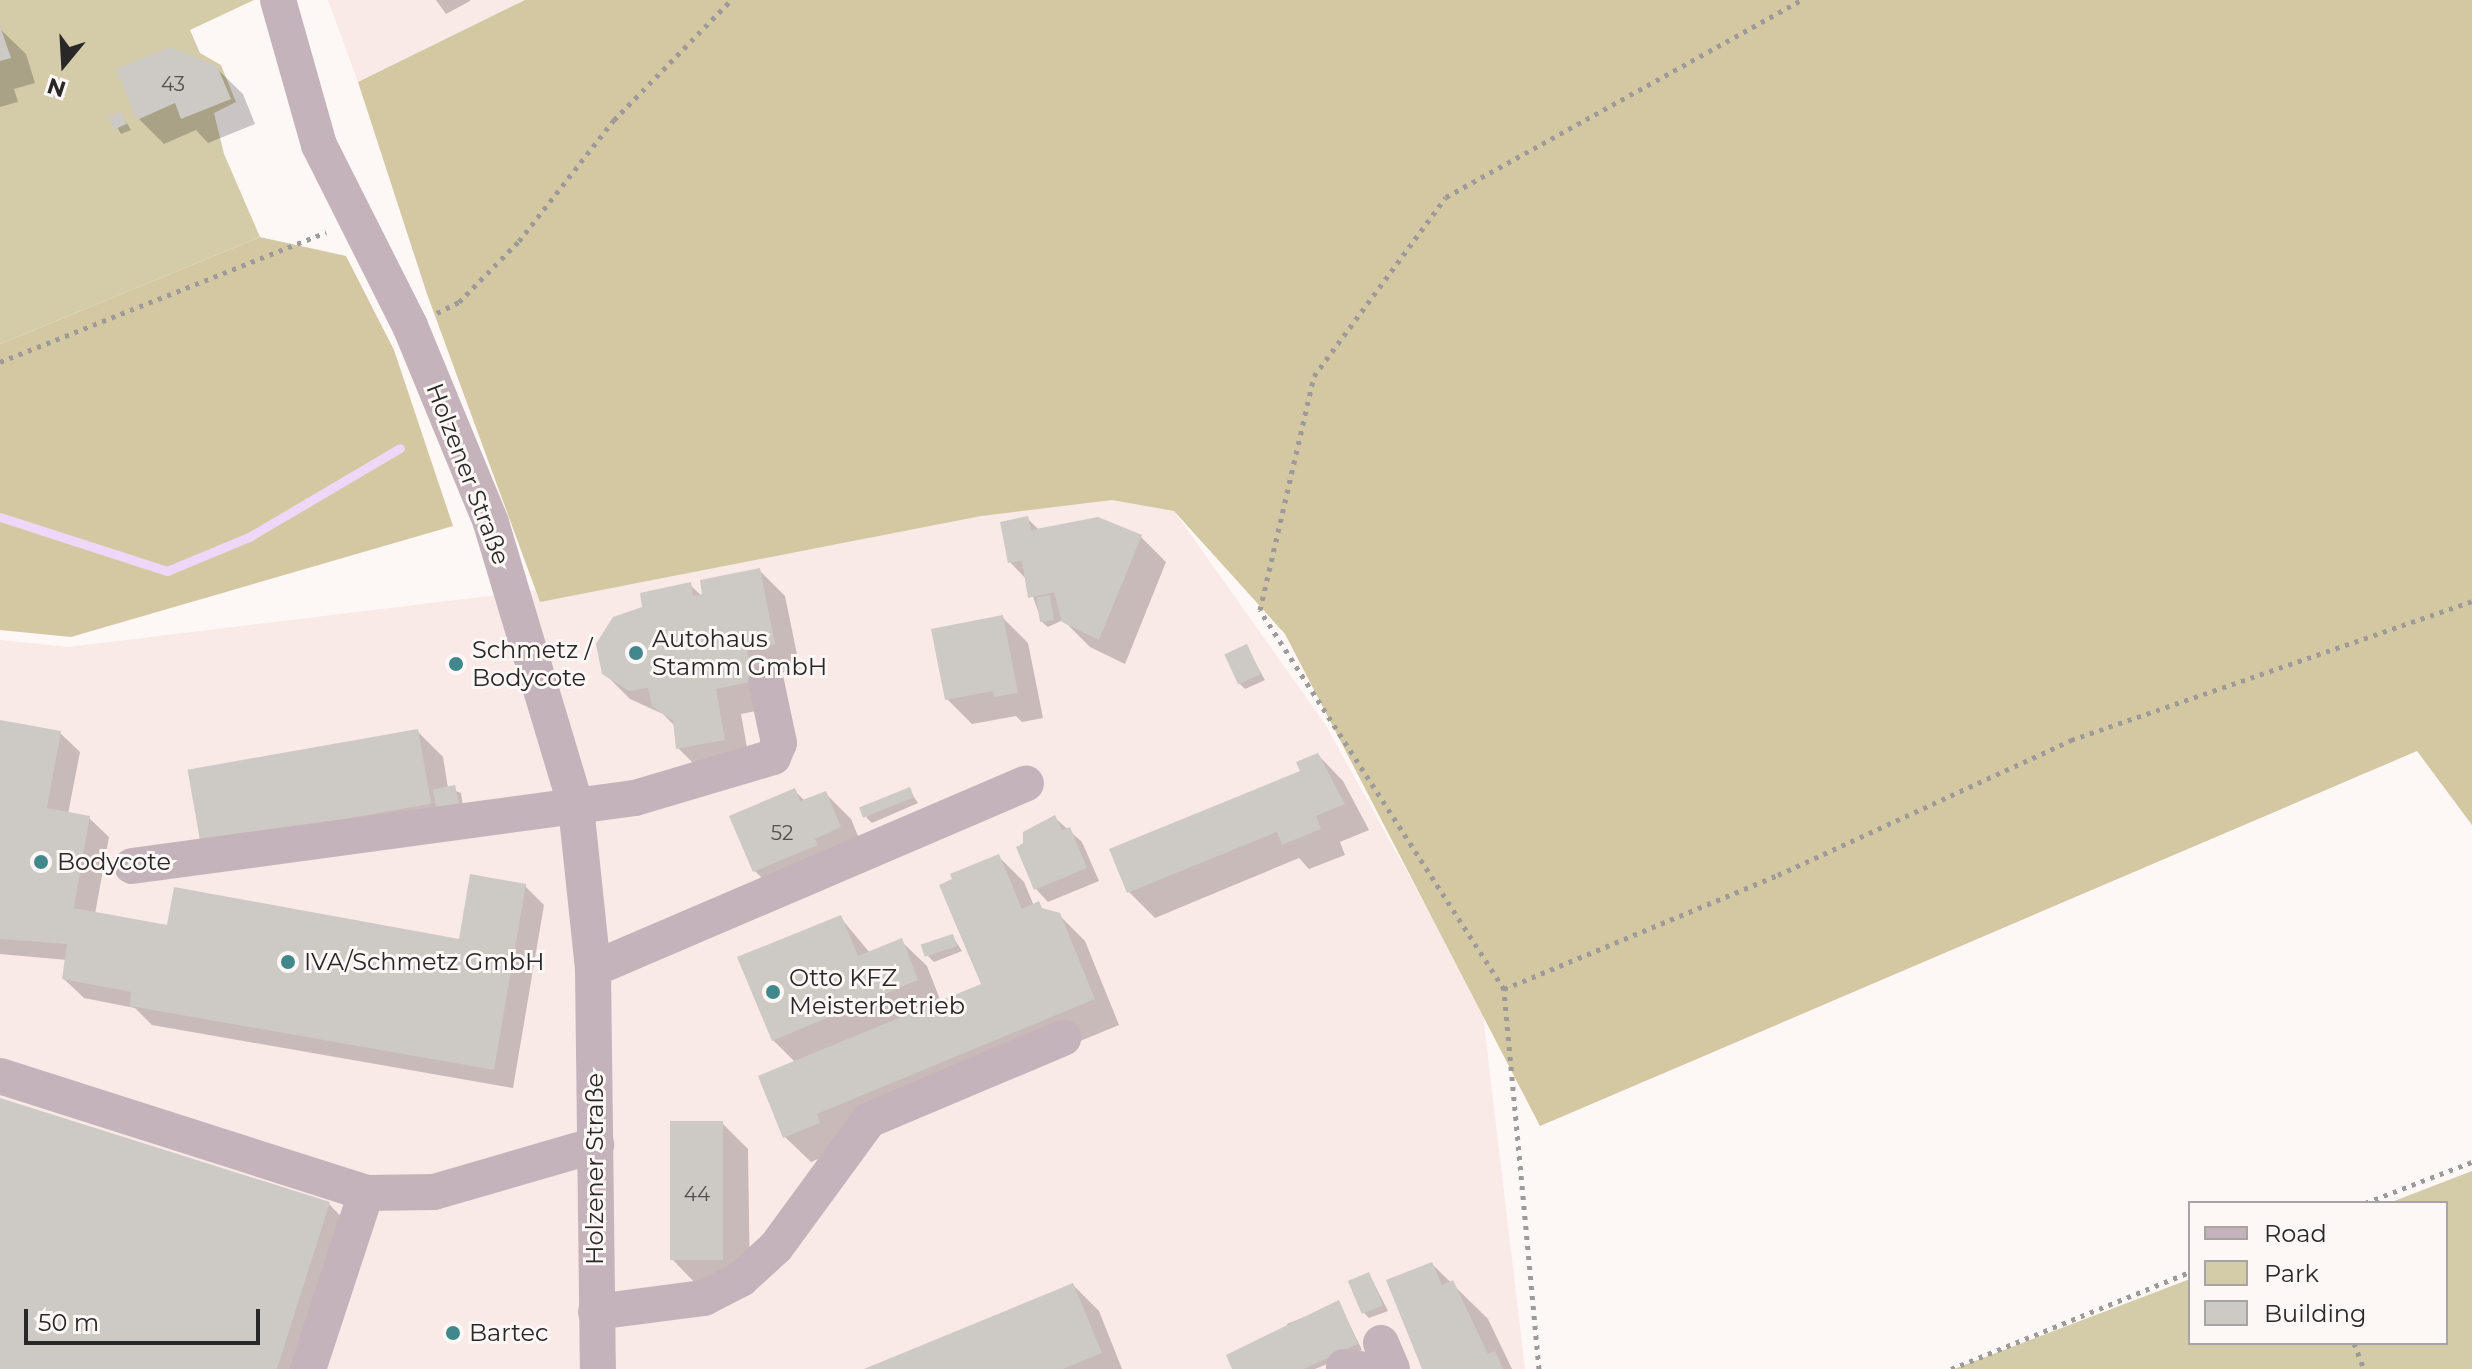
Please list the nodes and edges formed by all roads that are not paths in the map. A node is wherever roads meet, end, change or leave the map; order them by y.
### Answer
1 (278, 0) edge
2 (766, 682) dead end
3 (1026, 783) dead end
4 (576, 807) junction
5 (132, 866) dead end
6 (593, 969) junction
7 (1063, 1038) dead end
8 (0, 1076) edge
9 (596, 1145) junction
10 (366, 1193) junction
11 (596, 1312) junction
12 (308, 1369) edge
13 (598, 1369) edge

1 - 4 street, Holzener Straße
2 - 4 street
3 - 6 street
4 - 5 street
4 - 6 street, Holzener Straße
6 - 9 street, Holzener Straße
7 - 11 street
8 - 10 street
9 - 10 street
9 - 11 street, Holzener Straße
10 - 12 street
11 - 13 street, Holzener Straße

